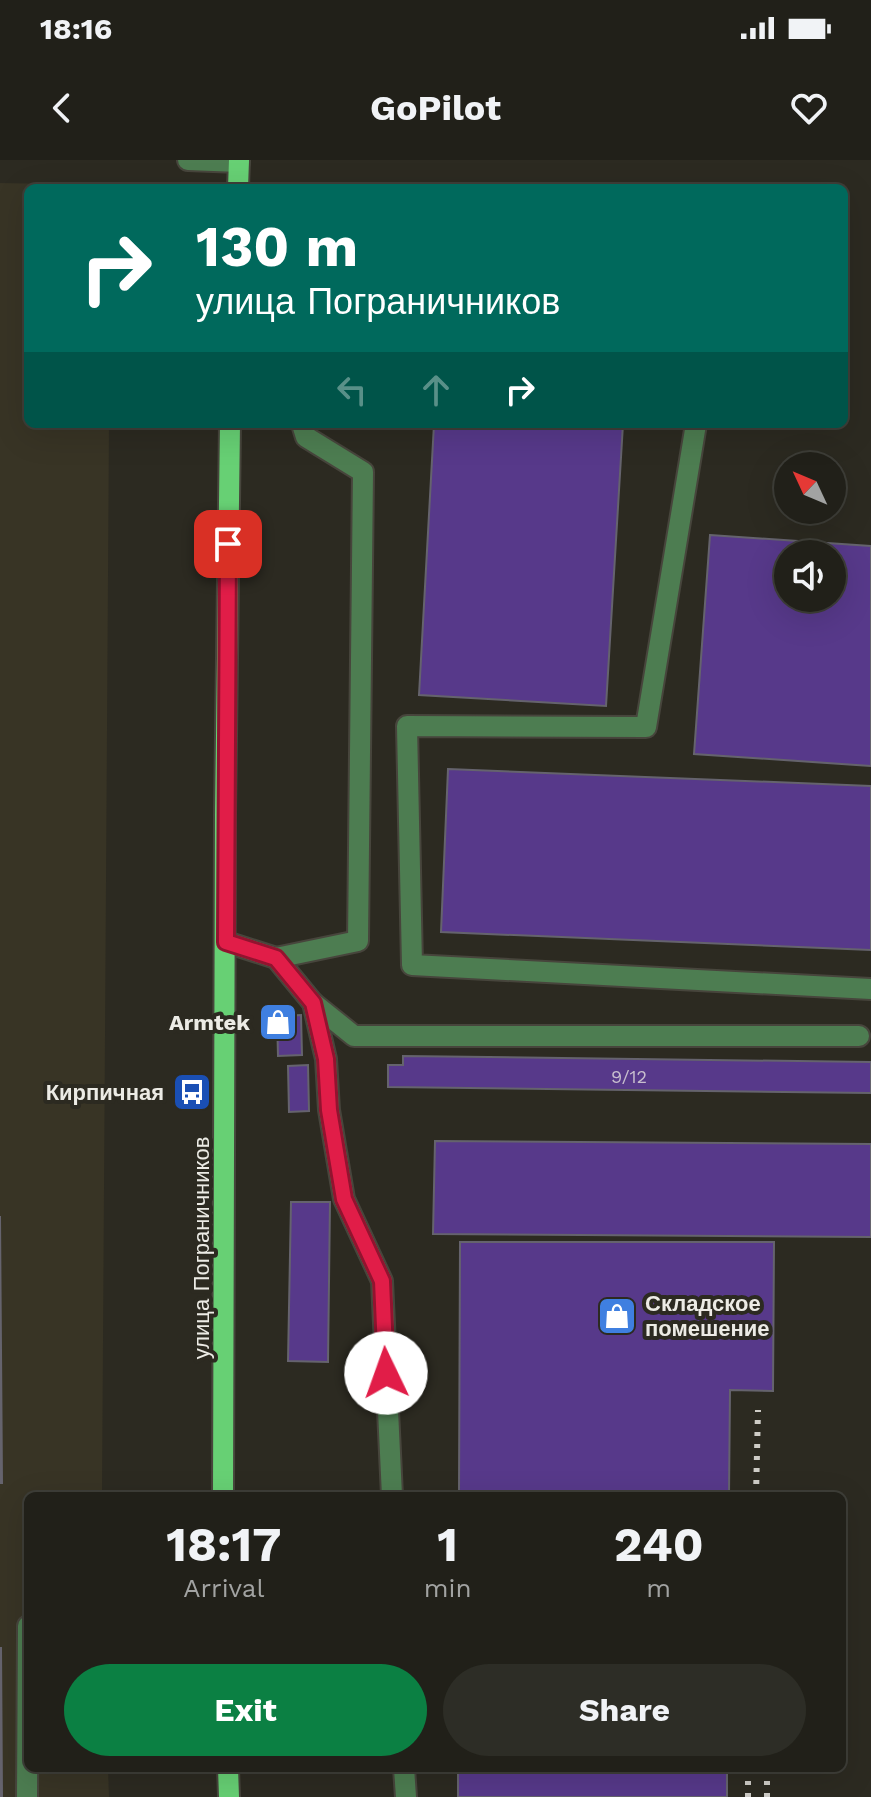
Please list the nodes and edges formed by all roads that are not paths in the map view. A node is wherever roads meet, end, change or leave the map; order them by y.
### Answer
1 (188, 160) edge
2 (239, 161) edge
3 (238, 184) edge
4 (230, 428) edge
5 (303, 428) edge
6 (695, 428) edge
7 (226, 942) junction
8 (276, 958) junction
9 (871, 989) edge
10 (313, 1003) junction
11 (859, 1036) dead end
12 (223, 1492) edge
13 (392, 1492) edge
14 (27, 1772) edge
15 (228, 1772) edge
16 (404, 1772) edge
17 (27, 1797) edge
18 (229, 1797) edge
19 (406, 1797) edge

1 - 2 lane
2 - 3 main road
4 - 7 main road, улица Пограничников
5 - 8 lane
6 - 9 lane
7 - 8 lane
7 - 12 main road, улица Пограничников
8 - 10 lane
10 - 11 lane
10 - 13 lane
14 - 17 lane
15 - 18 main road
16 - 19 lane

